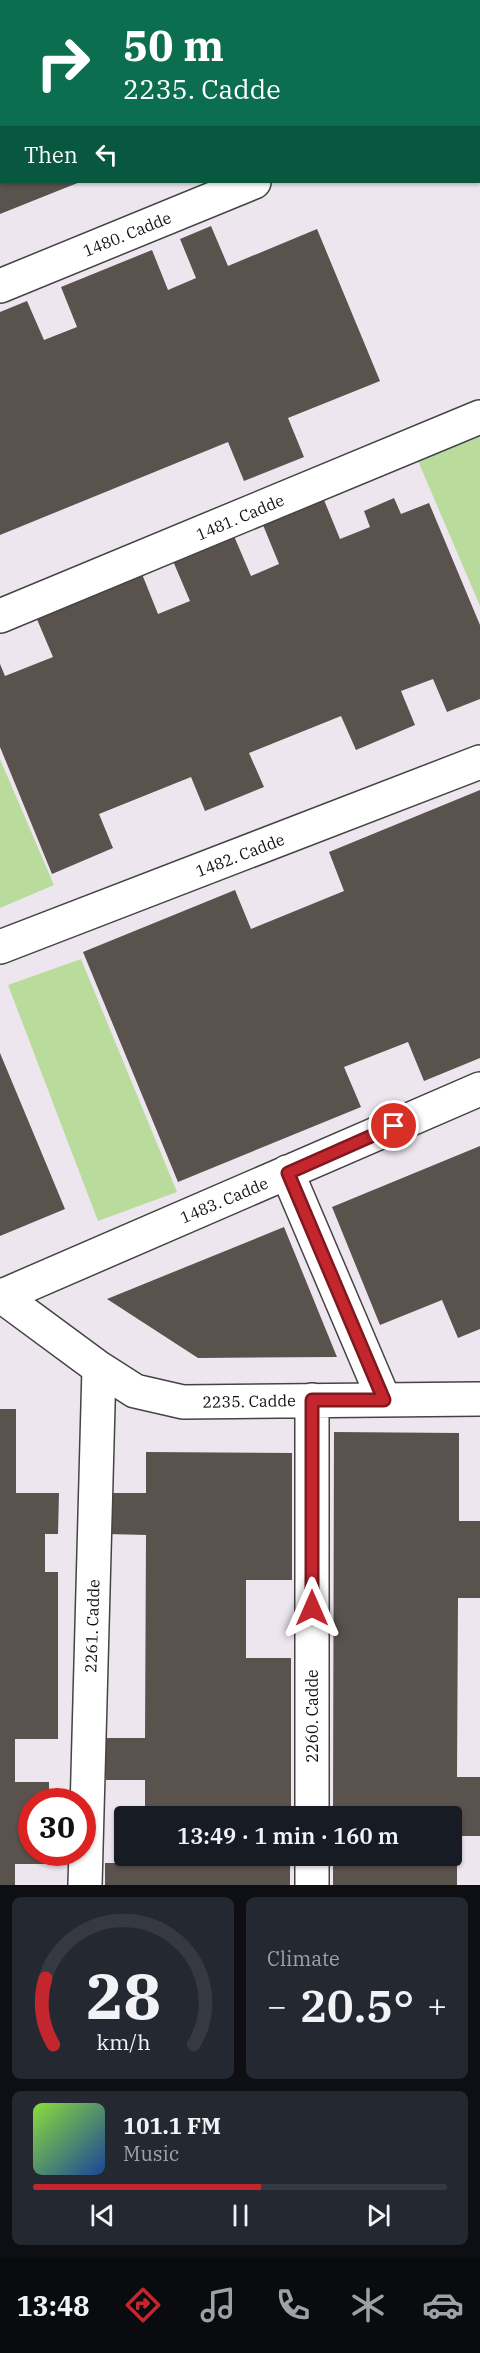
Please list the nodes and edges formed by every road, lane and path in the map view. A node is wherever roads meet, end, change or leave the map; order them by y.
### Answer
1 (252, 183) edge
2 (0, 286) edge
3 (480, 417) edge
4 (0, 616) edge
5 (480, 762) edge
6 (0, 947) edge
7 (480, 1089) edge
8 (288, 1173) junction
9 (1, 1296) edge
10 (99, 1368) junction
11 (480, 1376) edge
12 (480, 1399) edge
13 (312, 1400) junction
14 (384, 1400) junction
15 (430, 1400) junction
16 (312, 1806) edge
17 (312, 1866) edge
18 (85, 1885) edge
19 (312, 1885) edge

1 - 2 street, 1480. Cadde
3 - 4 street, 1481. Cadde
5 - 6 street, 1482. Cadde
7 - 8 street, 1483. Cadde
8 - 9 street, 1483. Cadde
8 - 14 street
9 - 10 street, 2235. Cadde
10 - 13 street, 2235. Cadde
10 - 18 street, 2261. Cadde
11 - 15 street
12 - 15 street, 2235. Cadde
13 - 14 street, 2235. Cadde
13 - 16 street, 2260. Cadde
14 - 15 street, 2235. Cadde
17 - 19 street

